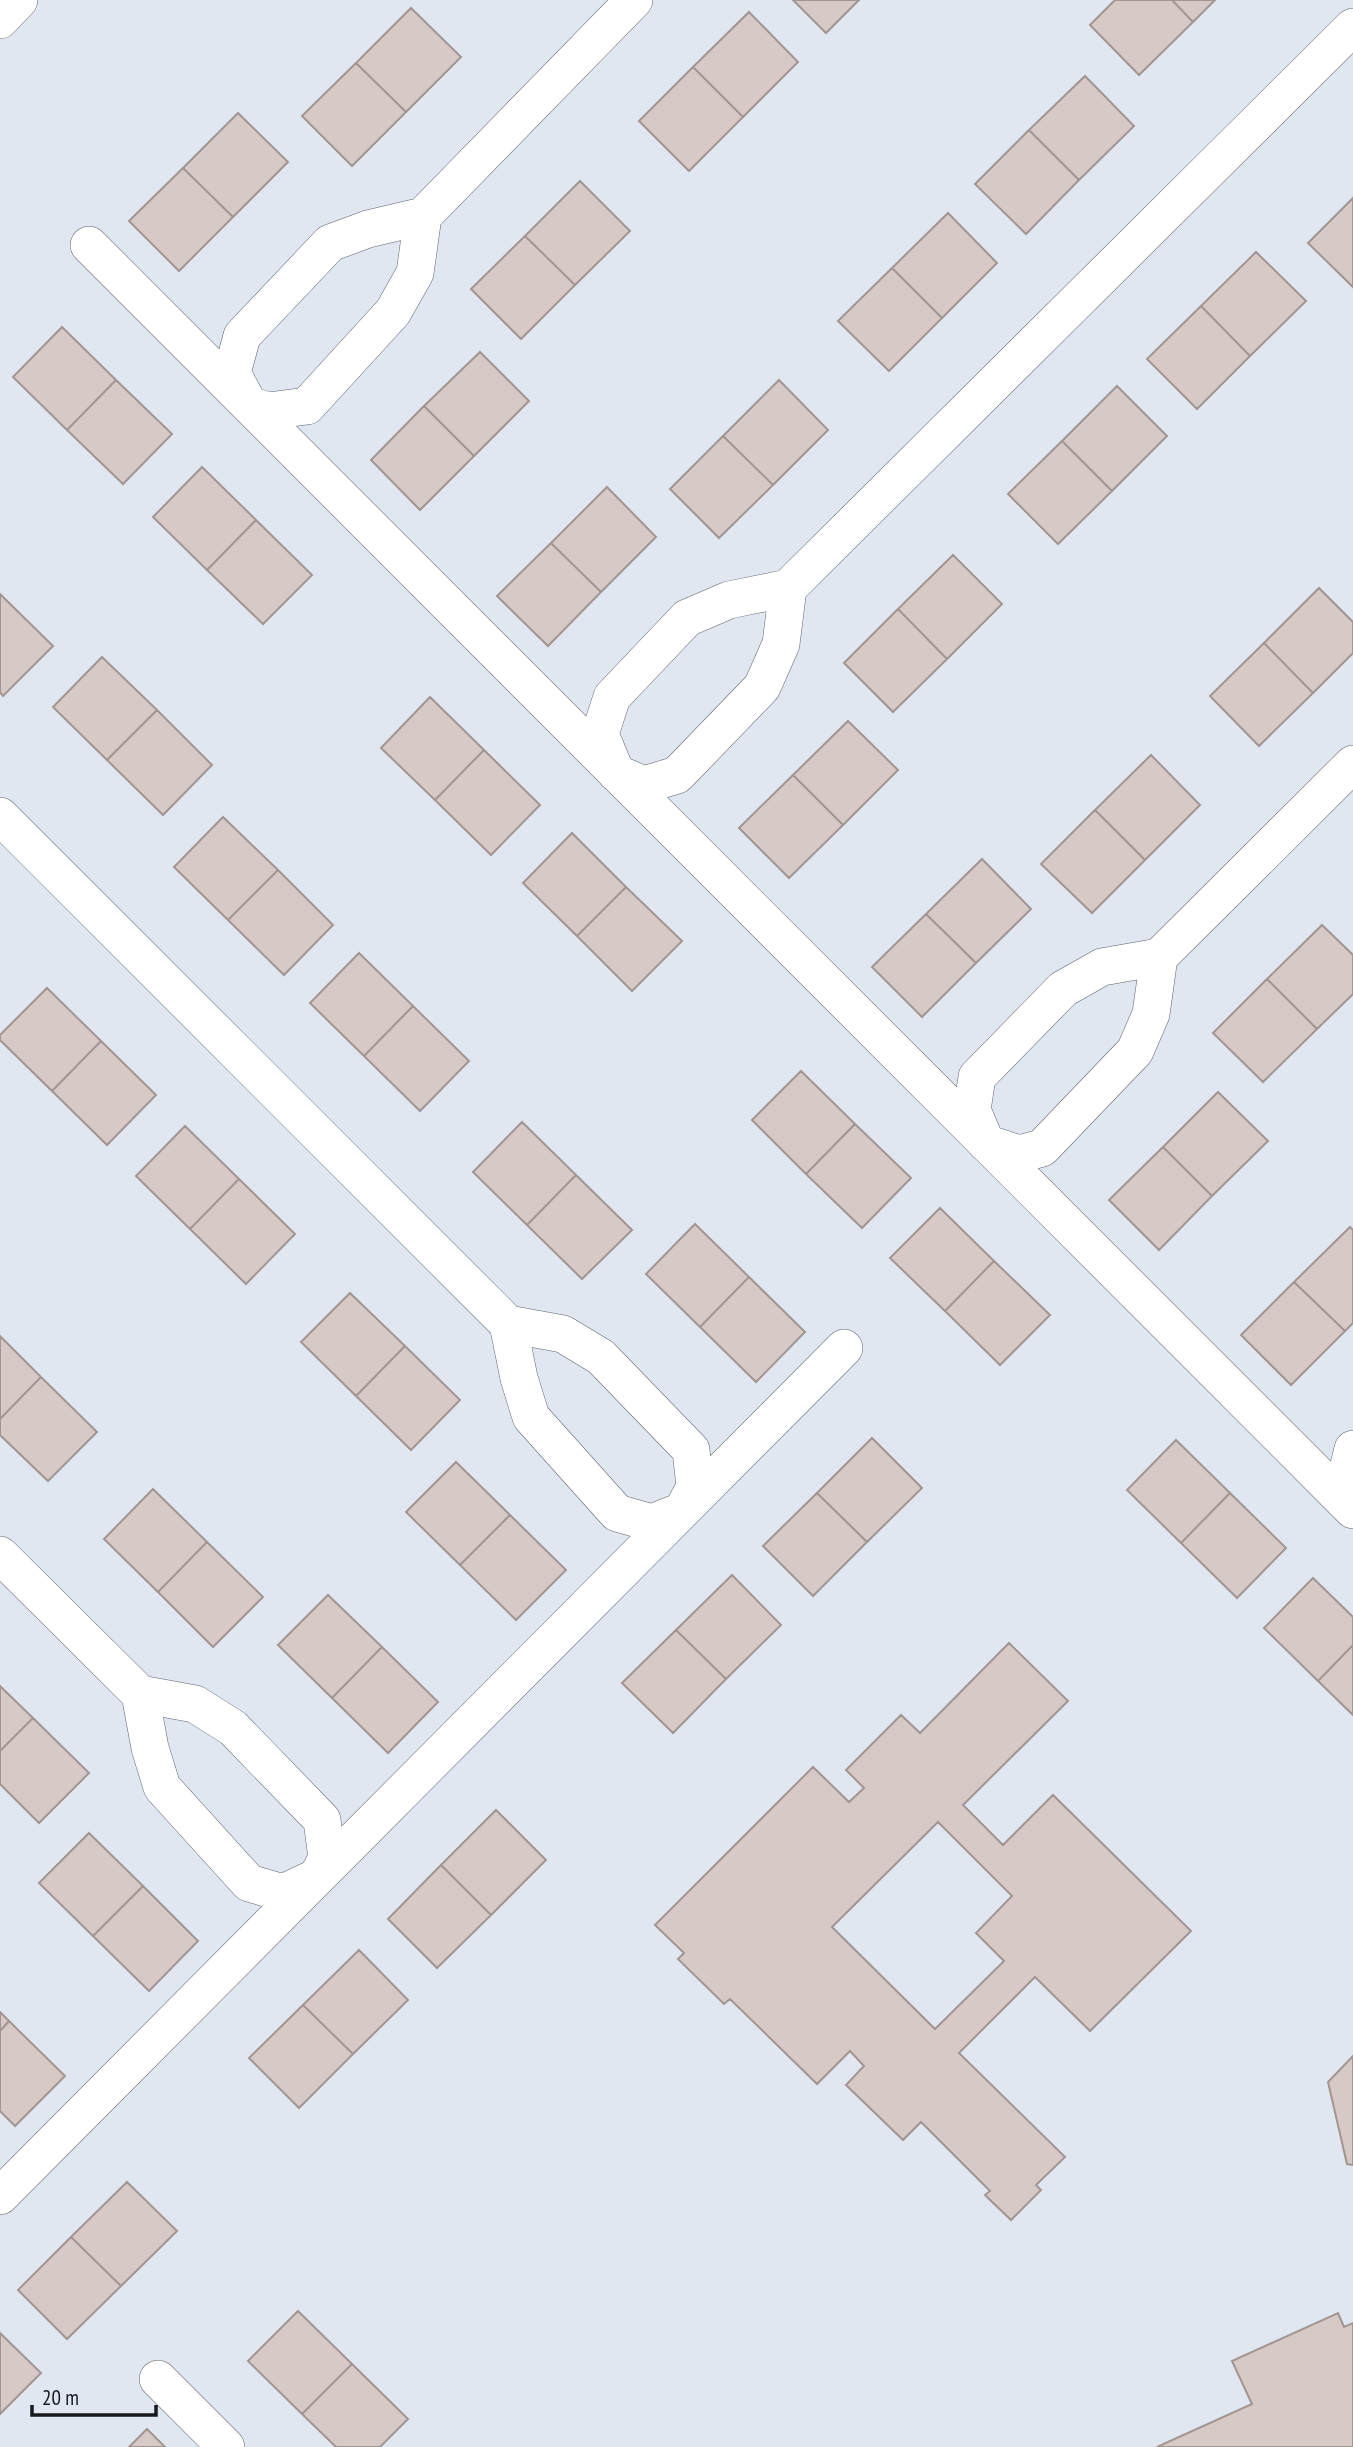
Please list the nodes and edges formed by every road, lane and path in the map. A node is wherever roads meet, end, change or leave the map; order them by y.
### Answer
1 (19, 0) edge
2 (634, 0) edge
3 (0, 20) edge
4 (1353, 27) edge
5 (423, 216) junction
6 (89, 245) dead end
7 (249, 405) junction
8 (788, 588) junction
9 (1353, 764) edge
10 (616, 773) junction
11 (0, 816) edge
12 (1159, 957) junction
13 (986, 1143) junction
14 (508, 1324) junction
15 (844, 1348) dead end
16 (1353, 1449) edge
17 (1353, 1502) edge
18 (1353, 1510) edge
19 (682, 1511) junction
20 (0, 1555) edge
21 (140, 1694) junction
22 (317, 1877) junction
23 (0, 2196) edge
24 (158, 2379) dead end
25 (226, 2447) edge

1 - 3 street
2 - 5 street
4 - 8 street
5 - 7 street
5 - 7 street
6 - 7 street
7 - 10 street
8 - 10 street
8 - 10 street
9 - 12 street
10 - 13 street
11 - 14 street
12 - 13 street
12 - 13 street
13 - 18 street
14 - 19 street
14 - 19 street
15 - 19 street
16 - 17 street
19 - 22 street
20 - 21 street
21 - 22 street
21 - 22 street
22 - 23 street
24 - 25 street

